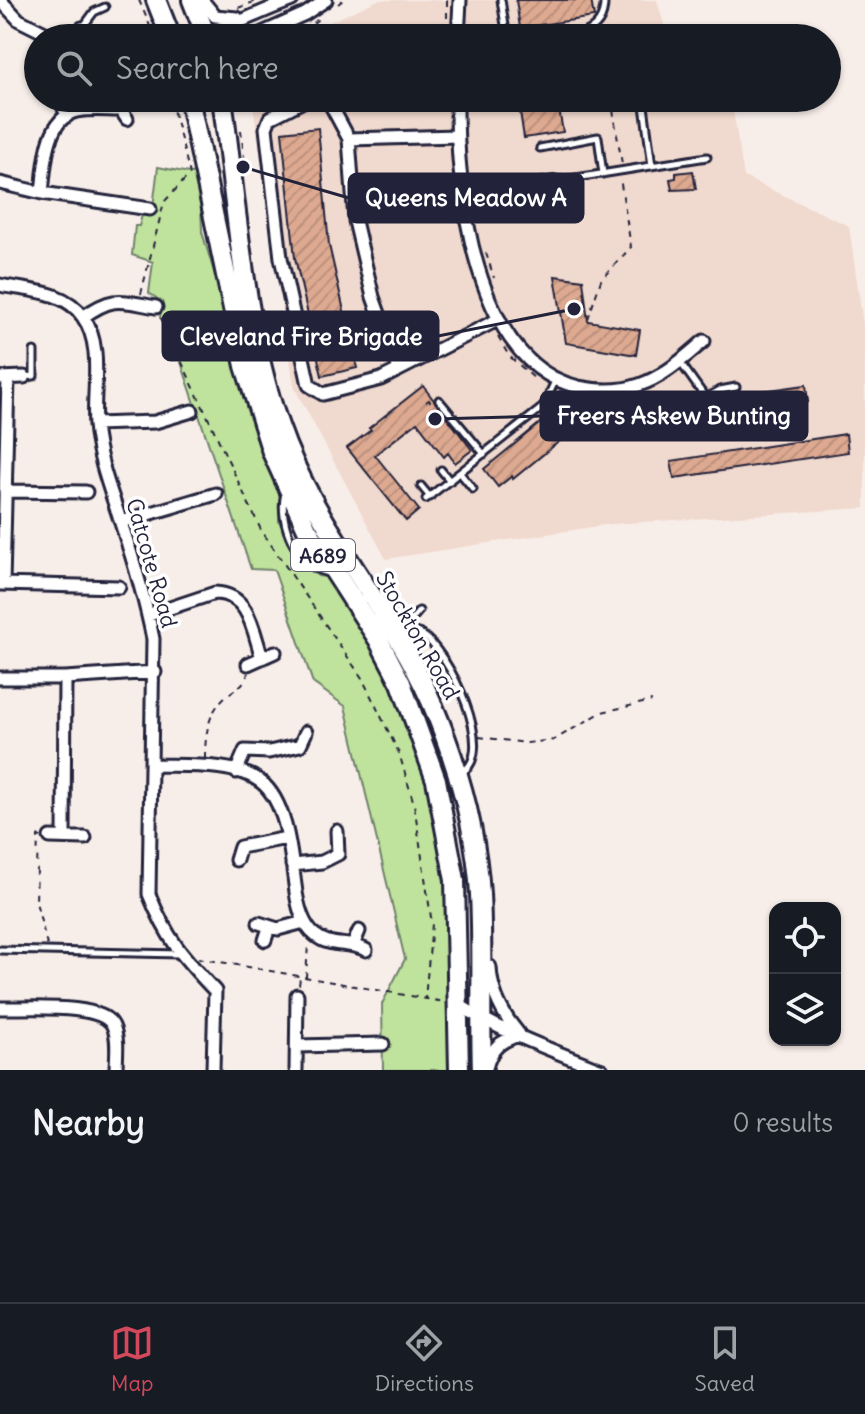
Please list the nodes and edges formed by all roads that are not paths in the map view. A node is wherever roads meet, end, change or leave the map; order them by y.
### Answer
1 (156, 0) edge
2 (192, 0) edge
3 (202, 0) edge
4 (292, 0) edge
5 (460, 0) edge
6 (501, 0) edge
7 (604, 0) edge
8 (2, 1) edge
9 (332, 4) edge
10 (105, 7) dead end
11 (305, 14) junction
12 (249, 16) junction
13 (27, 24) edge
14 (85, 24) edge
15 (164, 24) edge
16 (201, 24) edge
17 (236, 24) edge
18 (282, 24) edge
19 (290, 24) edge
20 (459, 24) edge
21 (505, 24) edge
22 (599, 24) edge
23 (65, 112) edge
24 (73, 112) edge
25 (91, 112) edge
26 (125, 112) edge
27 (194, 112) edge
28 (224, 112) edge
29 (282, 112) edge
30 (335, 112) edge
31 (457, 112) edge
32 (645, 112) edge
33 (67, 116) junction
34 (457, 136) junction
35 (349, 139) junction
36 (540, 148) dead end
37 (707, 157) dead end
38 (652, 166) junction
39 (603, 174) junction
40 (556, 182) joint
41 (0, 183) edge
42 (42, 193) junction
43 (463, 199) junction
44 (150, 209) dead end
45 (0, 285) edge
46 (156, 307) road end
47 (83, 317) junction
48 (494, 321) junction
49 (704, 341) dead end
50 (34, 351) dead end
51 (680, 361) junction
52 (399, 369) junction
53 (24, 377) joint
54 (4, 378) edge
55 (554, 384) junction
56 (736, 387) dead end
57 (706, 398) junction
58 (439, 400) dead end
59 (192, 411) dead end
60 (95, 424) junction
61 (732, 435) dead end
62 (484, 454) junction
63 (441, 470) dead end
64 (460, 473) junction
65 (67, 479) dead end
66 (450, 481) junction
67 (421, 486) dead end
68 (473, 489) dead end
69 (5, 491) junction
70 (67, 492) junction
71 (86, 492) dead end
72 (216, 494) dead end
73 (121, 522) junction
74 (2, 584) edge
75 (119, 587) dead end
76 (419, 611) dead end
77 (149, 615) junction
78 (399, 634) junction
79 (275, 652) dead end
80 (262, 658) junction
81 (248, 664) road end
82 (155, 672) junction
83 (0, 678) edge
84 (65, 678) junction
85 (306, 732) dead end
86 (153, 765) junction
87 (236, 772) junction
88 (458, 774) junction
89 (337, 831) dead end
90 (50, 837) road end
91 (64, 837) junction
92 (85, 838) dead end
93 (287, 838) junction
94 (236, 860) dead end
95 (292, 865) junction
96 (307, 927) junction
97 (481, 928) junction
98 (264, 931) dead end
99 (359, 931) dead end
100 (354, 943) junction
101 (0, 950) edge
102 (366, 950) dead end
103 (181, 955) junction
104 (297, 995) road end
105 (457, 1004) junction
106 (0, 1008) edge
107 (481, 1019) junction
108 (520, 1035) junction
109 (383, 1044) dead end
110 (297, 1046) junction
111 (116, 1070) edge
112 (213, 1070) edge
113 (296, 1070) edge
114 (459, 1070) edge
115 (484, 1070) edge
116 (602, 1070) edge

1 - 15 highway
2 - 16 highway
3 - 12 street
4 - 12 street
5 - 20 street
6 - 21 lane
7 - 22 lane
8 - 13 street
9 - 11 street
10 - 14 lane
11 - 18 street
11 - 19 street
12 - 17 street
23 - 33 street
24 - 33 street
25 - 26 street
27 - 105 highway, Stockton Road / A689
28 - 78 highway, Stockton Road / A689
29 - 52 street
30 - 35 street
31 - 34 street
32 - 38 lane
33 - 42 street
34 - 35 street
34 - 43 street
35 - 52 street
36 - 39 lane
37 - 38 lane
38 - 39 lane
39 - 40 lane
40 - 43 street
41 - 42 street
42 - 44 street
43 - 48 street
45 - 47 street
46 - 47 street
47 - 60 street, Catcote Road
48 - 52 street
48 - 55 street
49 - 51 street
50 - 53 lane
51 - 55 street
51 - 57 lane
53 - 54 street
54 - 69 street
55 - 62 lane
56 - 57 lane
57 - 61 lane
58 - 62 lane
59 - 60 street
60 - 73 street, Catcote Road
62 - 64 lane
63 - 66 lane
64 - 66 lane
64 - 68 lane
65 - 70 street
66 - 67 lane
69 - 70 street
69 - 74 street
70 - 71 street
72 - 73 street
73 - 77 street, Catcote Road
74 - 75 street
76 - 78 lane
77 - 80 street
77 - 82 street, Catcote Road
78 - 88 highway, Stockton Road / A689
78 - 88 lane
79 - 80 street
80 - 81 street
82 - 84 street
82 - 86 street, Catcote Road
83 - 84 street
84 - 91 street
85 - 87 street
86 - 87 street
86 - 103 street, Catcote Road
87 - 93 street
88 - 97 highway, Stockton Road / A689
89 - 95 street
90 - 91 street
91 - 92 street
93 - 94 street
93 - 95 street
95 - 96 street
96 - 98 street
96 - 100 street
97 - 107 highway, Stockton Road / A689
97 - 108 street
99 - 100 street
100 - 102 street
101 - 103 lane
103 - 112 street, Catcote Road
104 - 110 street
105 - 107 street
105 - 114 highway, Stockton Road / A689
106 - 111 street
107 - 108 street
107 - 115 highway, Stockton Road / A689
108 - 115 street
108 - 116 street
109 - 110 street
110 - 113 street

